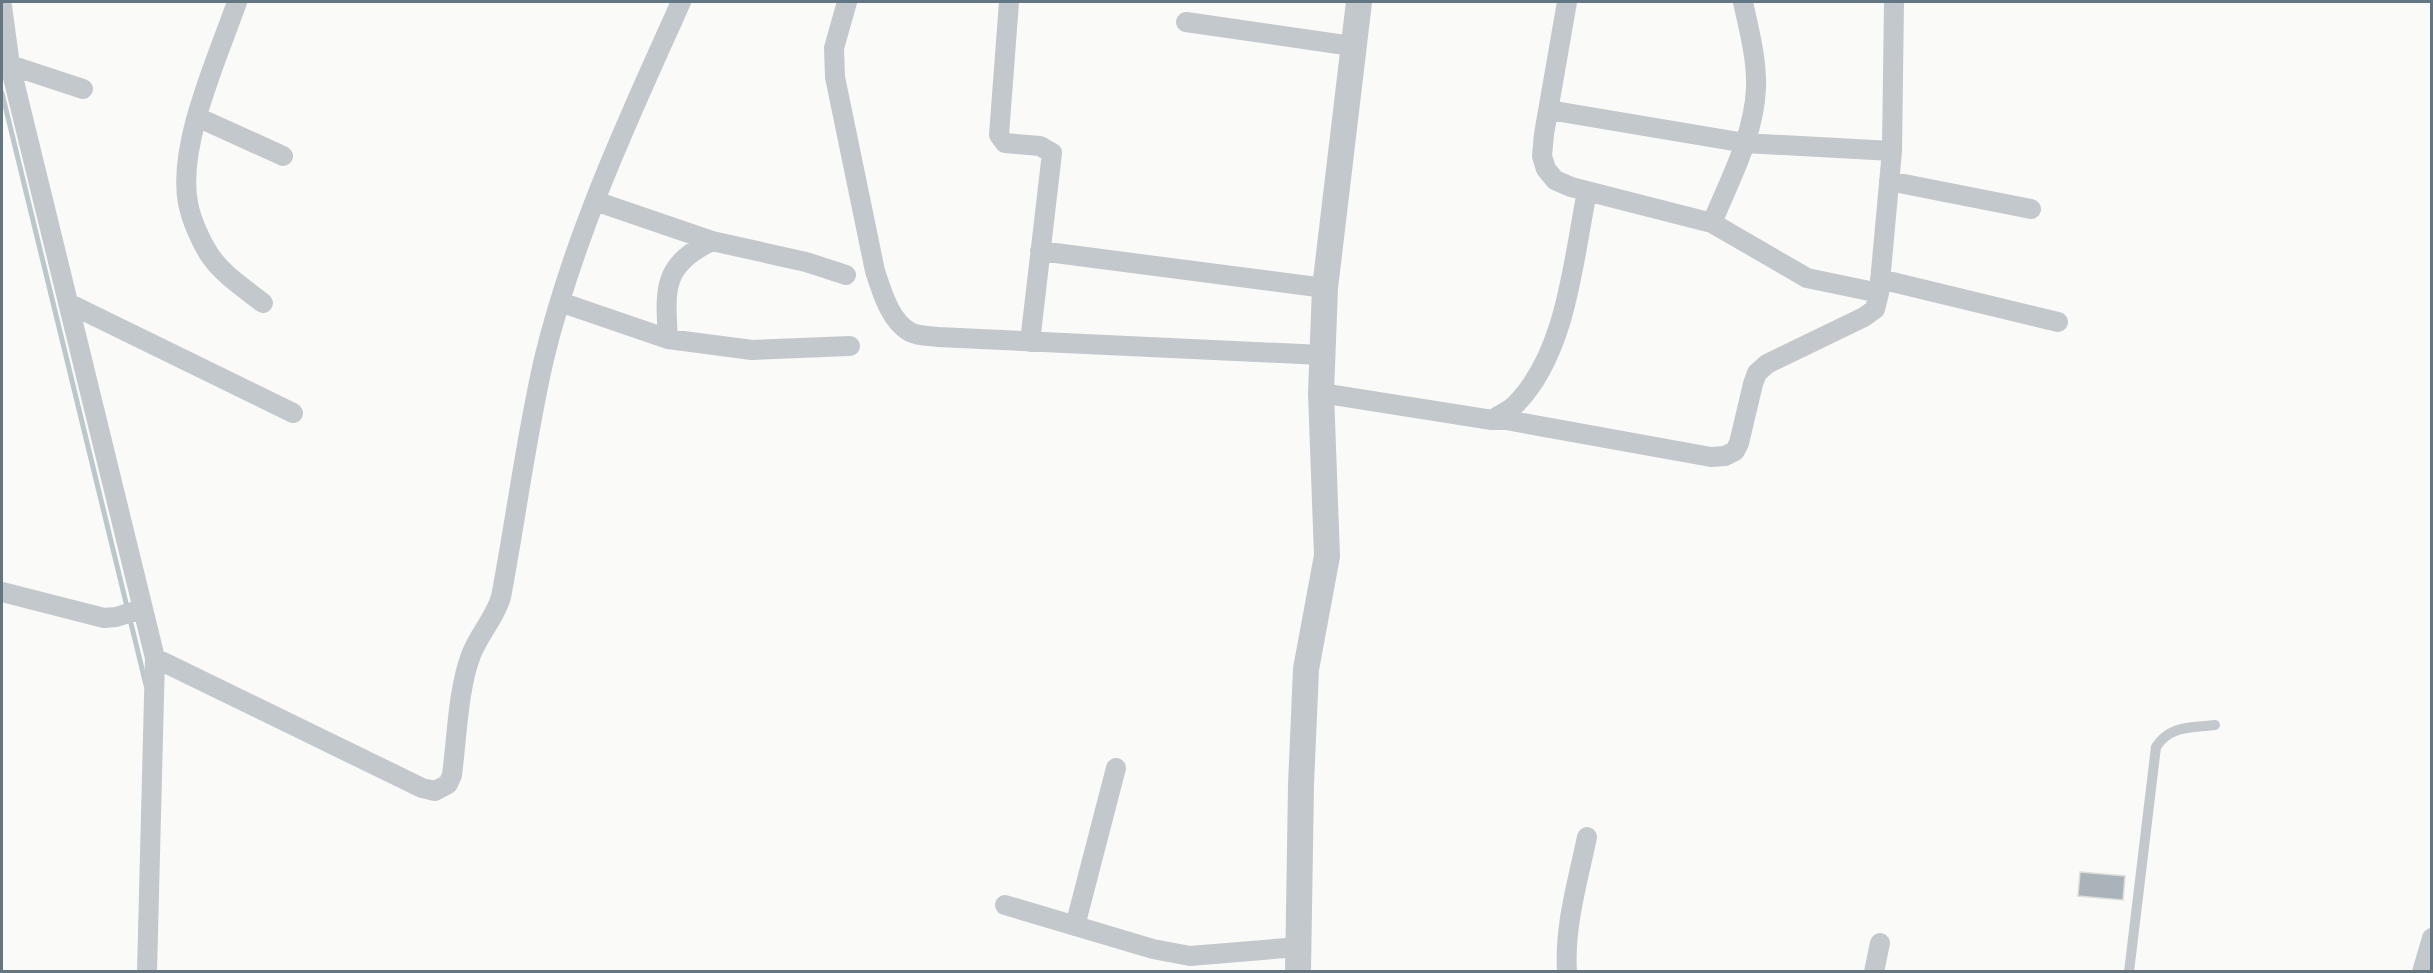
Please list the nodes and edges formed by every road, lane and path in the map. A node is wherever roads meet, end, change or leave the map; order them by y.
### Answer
1 (237, 2) edge
2 (681, 2) edge
3 (847, 2) edge
4 (1009, 2) edge
5 (1359, 2) edge
6 (1567, 2) edge
7 (1743, 2) edge
8 (1894, 2) edge
9 (2, 6) edge
10 (1186, 22) dead end
11 (1352, 46) junction
12 (10, 65) junction
13 (83, 88) dead end
14 (1549, 110) junction
15 (197, 117) junction
16 (1745, 143) junction
17 (1892, 151) junction
18 (283, 156) dead end
19 (1889, 181) junction
20 (1587, 192) junction
21 (596, 201) junction
22 (2031, 209) dead end
23 (1712, 223) junction
24 (712, 241) junction
25 (1040, 251) junction
26 (846, 275) dead end
27 (1880, 286) junction
28 (1325, 288) junction
29 (560, 302) junction
30 (68, 303) junction
31 (263, 303) dead end
32 (2058, 322) dead end
33 (668, 339) junction
34 (1030, 342) junction
35 (850, 346) dead end
36 (1322, 355) junction
37 (1321, 393) junction
38 (293, 413) dead end
39 (1492, 420) junction
40 (2, 592) edge
41 (139, 610) junction
42 (155, 658) junction
43 (2215, 725) dead end
44 (1116, 768) dead end
45 (1587, 837) dead end
46 (1005, 905) dead end
47 (1075, 926) junction
48 (2432, 938) edge
49 (1880, 943) dead end
50 (1298, 959) edge
51 (147, 972) edge
52 (1567, 972) edge
53 (1874, 972) edge
54 (2129, 972) edge
55 (2422, 972) edge

1 - 15 street
2 - 21 street
3 - 34 street
4 - 25 street
5 - 11 street
6 - 14 street
7 - 16 street
8 - 17 street
9 - 12 street
10 - 11 street
11 - 28 street
12 - 13 street
12 - 30 street
14 - 16 street
14 - 20 street
15 - 18 street
15 - 31 street
16 - 17 street
16 - 23 street
17 - 19 street
19 - 22 street
19 - 27 street
20 - 23 street
20 - 39 street
21 - 24 street
21 - 29 street
23 - 27 street
24 - 26 street
24 - 33 street
25 - 28 street
25 - 34 street
27 - 32 street
27 - 39 street
28 - 36 street
29 - 33 street
29 - 42 street
30 - 38 street
30 - 41 street
33 - 35 street
34 - 36 street
36 - 37 street
37 - 39 street
37 - 50 street
40 - 41 street
41 - 42 street
42 - 51 street
43 - 54 lane
44 - 47 street
45 - 52 street
46 - 47 street
47 - 50 street
48 - 55 street
49 - 53 street

